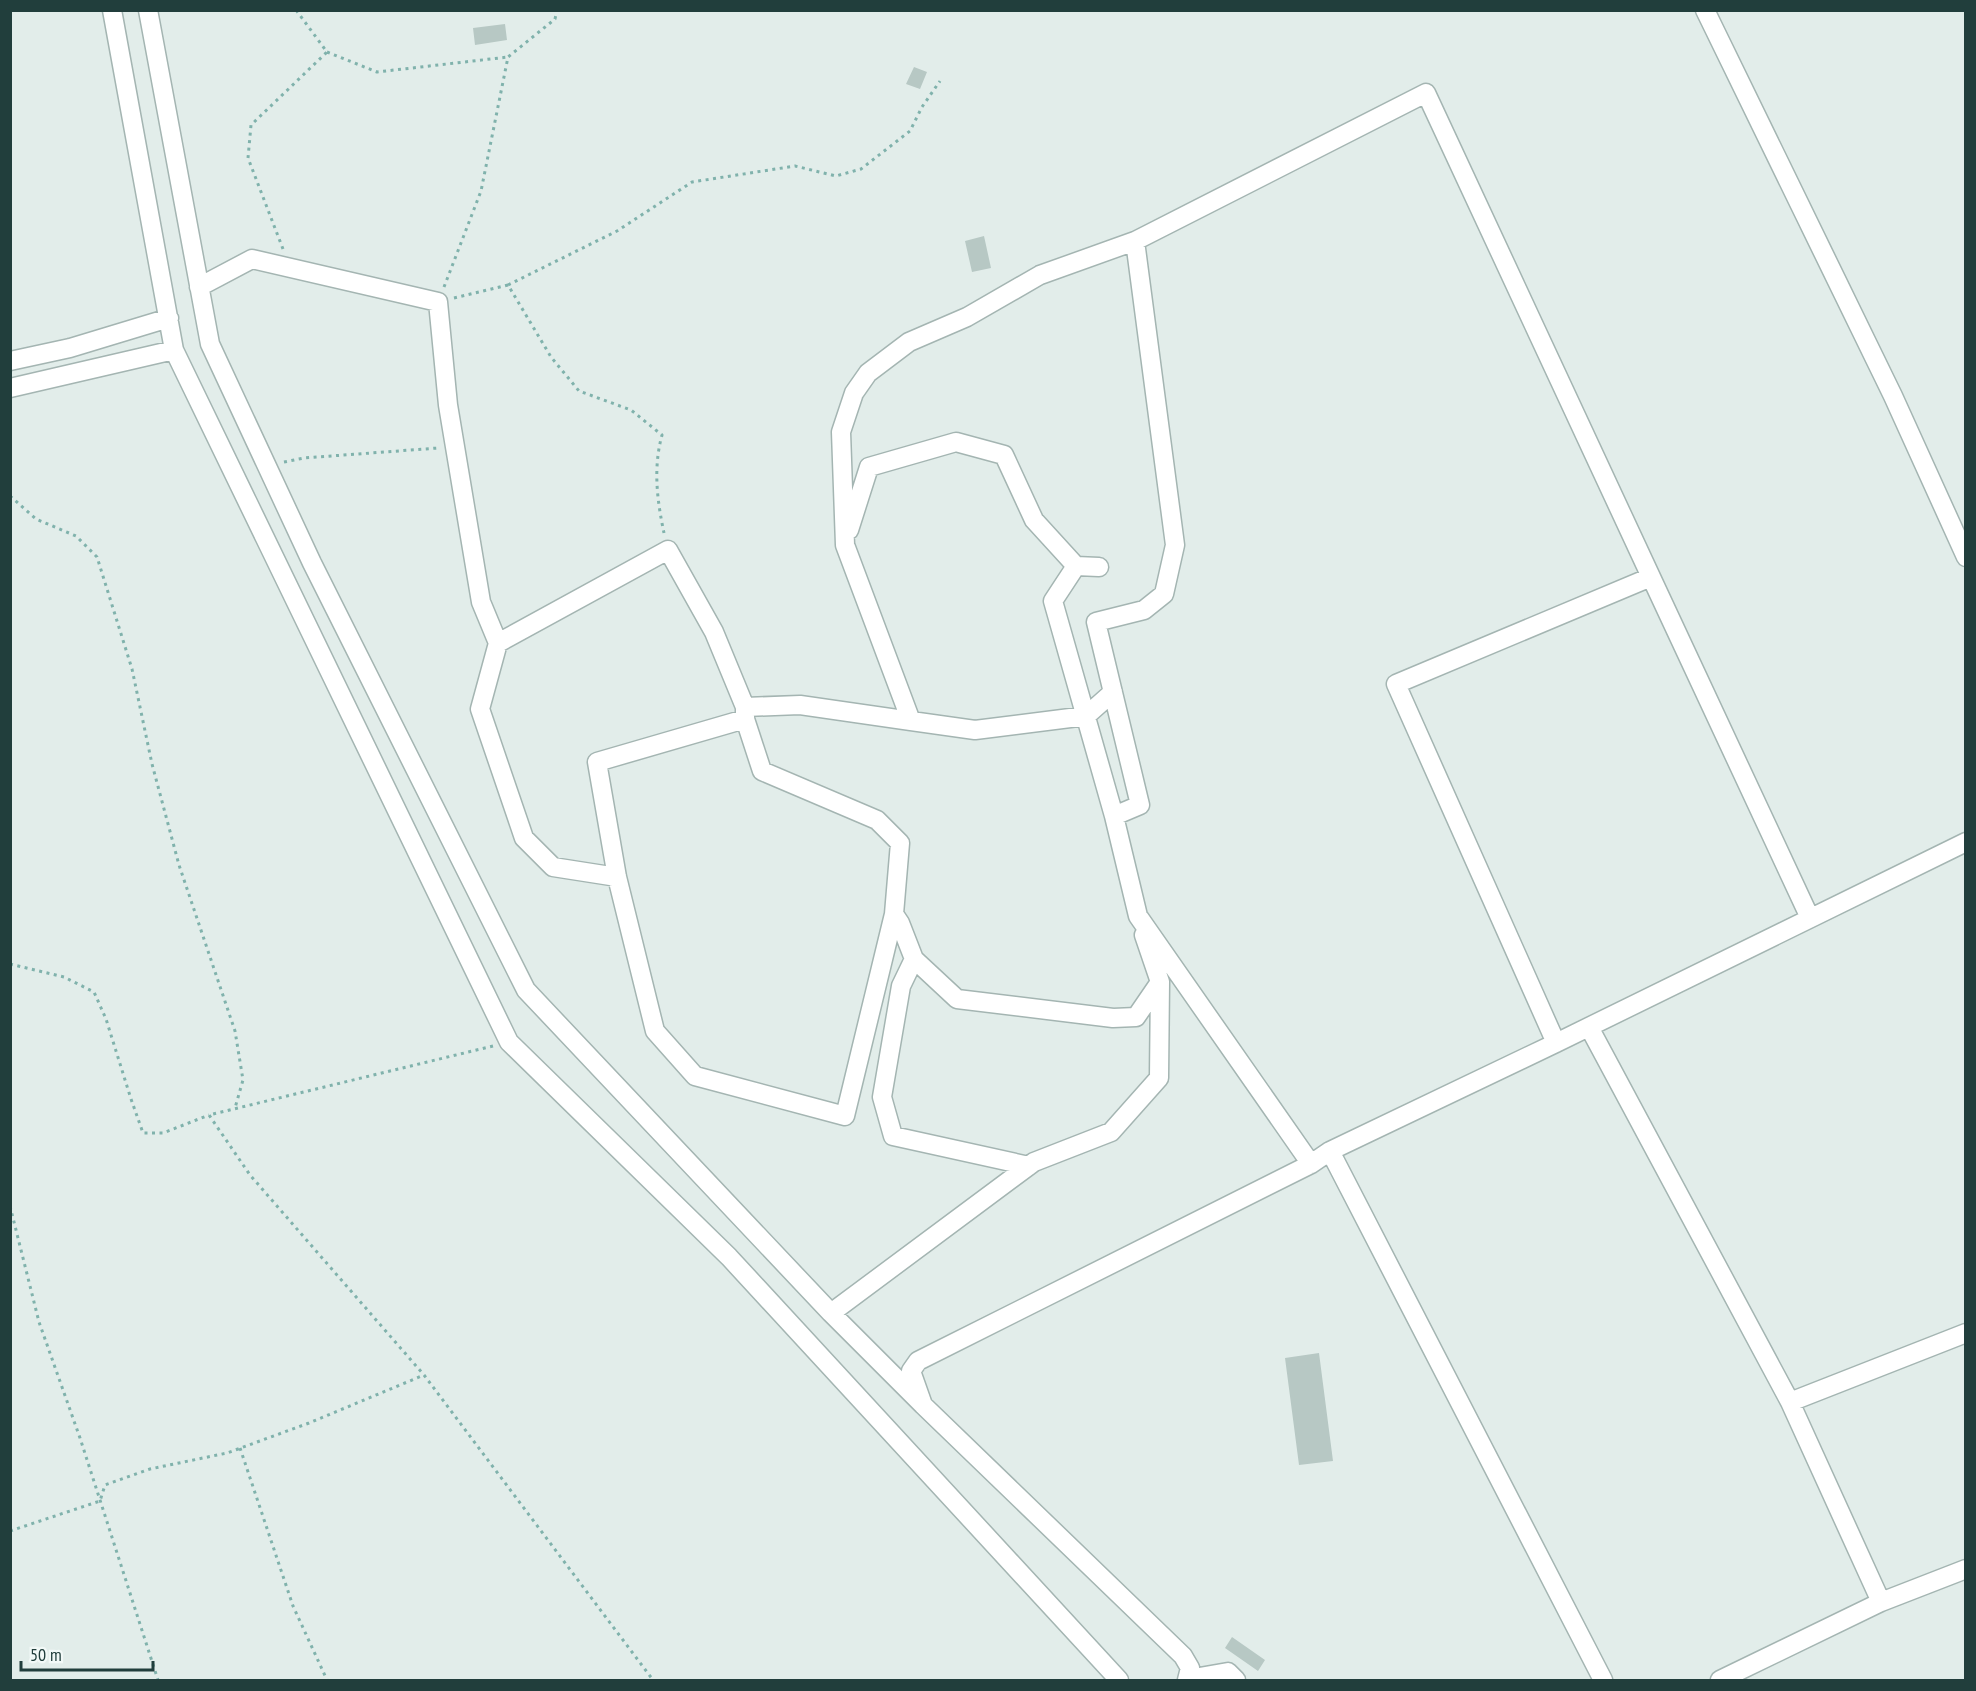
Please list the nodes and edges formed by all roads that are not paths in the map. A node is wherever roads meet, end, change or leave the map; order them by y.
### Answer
1 (112, 10) edge
2 (148, 10) edge
3 (1705, 10) edge
4 (1135, 241) junction
5 (199, 287) junction
6 (168, 318) junction
7 (174, 350) junction
8 (10, 360) edge
9 (10, 388) edge
10 (845, 545) junction
11 (1965, 556) edge
12 (1076, 566) junction
13 (1099, 567) dead end
14 (1651, 576) junction
15 (498, 643) junction
16 (1113, 692) junction
17 (745, 713) junction
18 (1086, 716) junction
19 (911, 721) junction
20 (1114, 816) junction
21 (1965, 842) edge
22 (617, 877) junction
23 (894, 914) junction
24 (1138, 916) junction
25 (1810, 918) junction
26 (914, 958) junction
27 (1160, 982) junction
28 (1589, 1027) junction
29 (1556, 1043) junction
30 (1330, 1151) junction
31 (1311, 1164) junction
32 (1029, 1166) junction
33 (831, 1313) junction
34 (1965, 1333) edge
35 (1790, 1402) junction
36 (923, 1405) junction
37 (1965, 1569) edge
38 (1881, 1602) junction
39 (1119, 1680) edge
40 (1188, 1680) edge
41 (1236, 1680) edge
42 (1603, 1680) edge
43 (1720, 1680) edge

1 - 6 street
2 - 5 street
3 - 11 street
4 - 10 street
4 - 14 street
4 - 16 street
5 - 15 street
5 - 33 street
6 - 7 street
6 - 8 street
7 - 9 street
7 - 39 street
10 - 12 street
10 - 19 street
12 - 13 street
12 - 18 street
14 - 25 street
14 - 29 street
15 - 17 street
15 - 22 street
16 - 18 street
16 - 20 street
17 - 19 street
17 - 22 street
17 - 23 street
18 - 19 street
18 - 20 street
20 - 24 street
21 - 25 street
22 - 23 street
23 - 26 street
24 - 27 street
24 - 31 street
25 - 28 street
26 - 27 street
26 - 32 street
27 - 32 street
28 - 29 street
28 - 35 street
29 - 30 street
30 - 31 street
30 - 42 street
31 - 36 street
32 - 33 street
33 - 36 street
34 - 35 street
35 - 38 street
36 - 40 street
37 - 38 street
38 - 43 street
40 - 41 street

